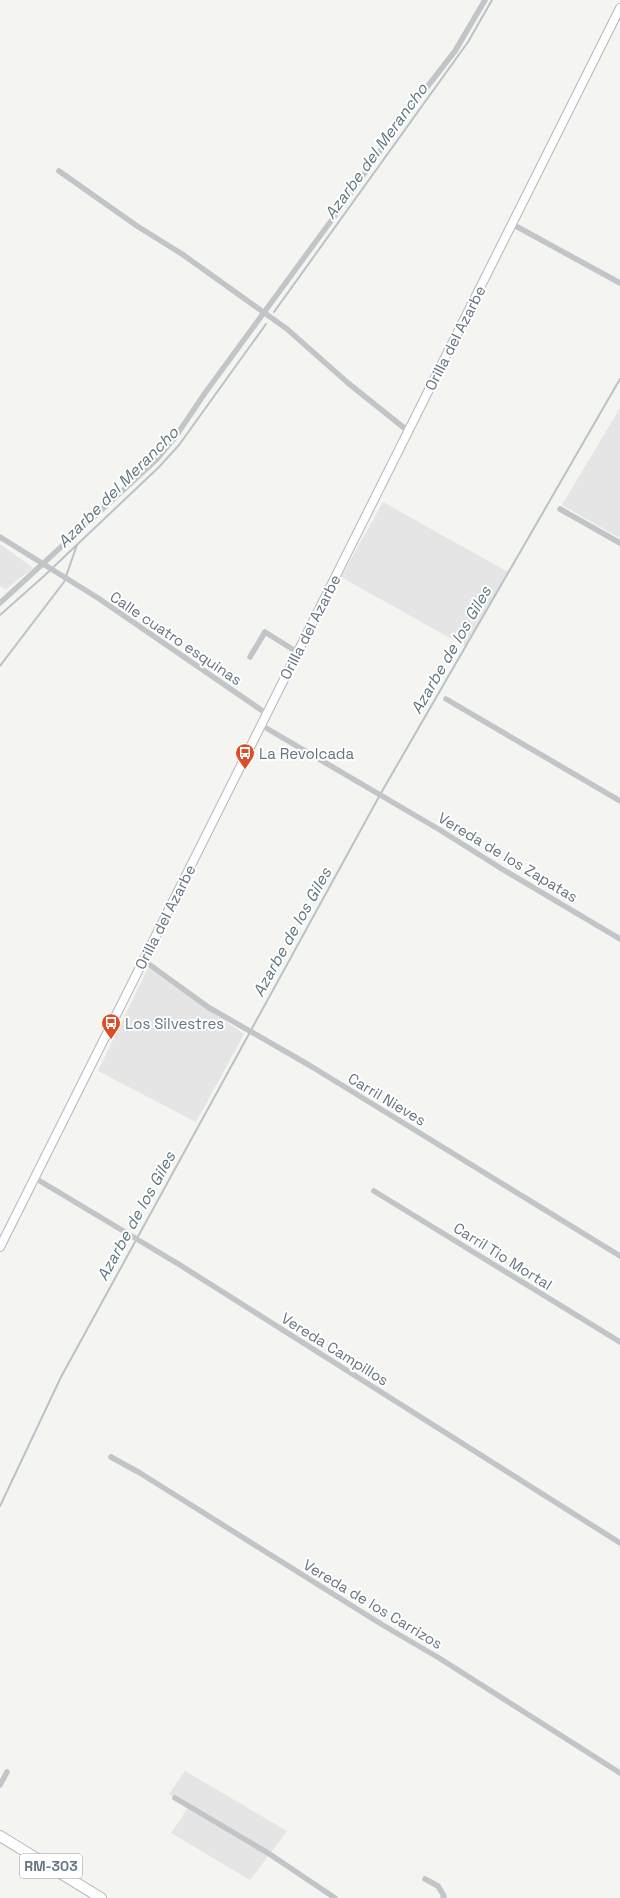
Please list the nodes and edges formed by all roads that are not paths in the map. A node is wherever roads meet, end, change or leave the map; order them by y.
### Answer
1 (485, 0) edge
2 (620, 8) edge
3 (59, 171) dead end
4 (512, 224) junction
5 (620, 283) edge
6 (264, 312) junction
7 (408, 431) junction
8 (560, 509) dead end
9 (0, 537) edge
10 (620, 543) edge
11 (48, 566) junction
12 (0, 603) edge
13 (297, 652) junction
14 (250, 657) dead end
15 (446, 699) dead end
16 (267, 714) junction
17 (261, 725) junction
18 (620, 801) edge
19 (620, 938) edge
20 (143, 960) junction
21 (34, 1178) junction
22 (374, 1191) dead end
23 (0, 1247) edge
24 (620, 1256) edge
25 (620, 1342) edge
26 (111, 1456) dead end
27 (620, 1543) edge
28 (7, 1772) dead end
29 (620, 1773) edge
30 (0, 1785) edge
31 (175, 1798) dead end
32 (0, 1836) edge
33 (425, 1879) dead end
34 (102, 1898) edge
35 (335, 1898) edge
36 (443, 1898) edge

1 - 6 street
2 - 4 street, Orilla del Azarbe
3 - 6 street
4 - 5 street
4 - 7 street, Orilla del Azarbe
6 - 7 street
6 - 11 street
7 - 13 street, Orilla del Azarbe
8 - 10 street
9 - 11 street
11 - 12 street
11 - 16 street, Calle cuatro esquinas
13 - 14 street
13 - 16 street, Orilla del Azarbe
15 - 18 street
16 - 17 street, Orilla del Azarbe
17 - 19 street, Vereda de los Zapatas
17 - 20 street, Orilla del Azarbe
20 - 21 street, Orilla del Azarbe
20 - 24 street, Carril Nieves
21 - 23 street, Orilla del Azarbe
21 - 27 street, Vereda Campillos
22 - 25 street, Carril Tio Mortal
26 - 29 street, Vereda de los Carrizos
28 - 30 street
31 - 35 street
32 - 34 highway, RM-303
33 - 36 street

